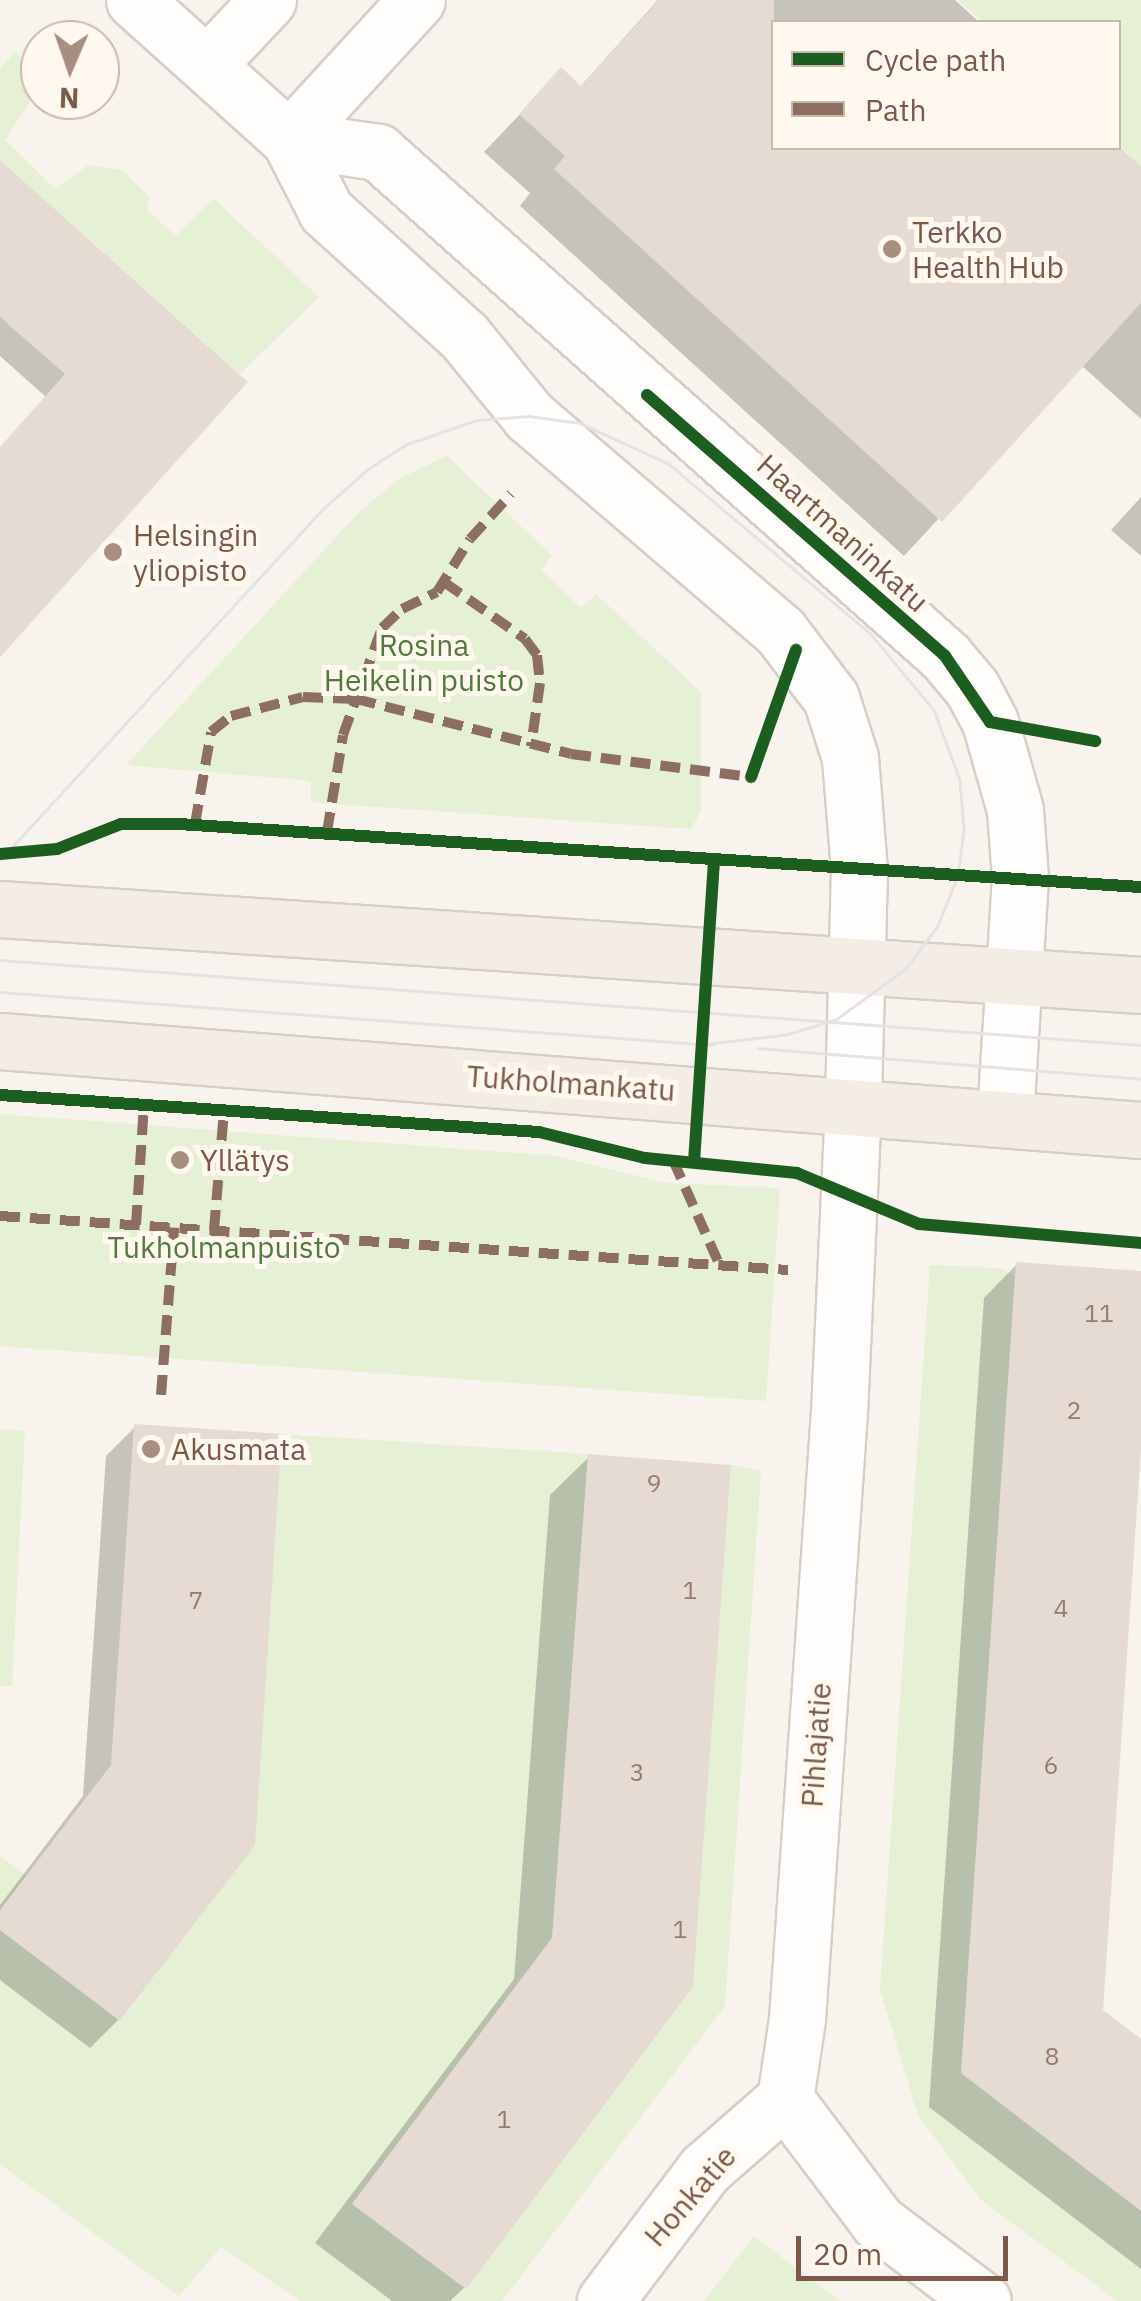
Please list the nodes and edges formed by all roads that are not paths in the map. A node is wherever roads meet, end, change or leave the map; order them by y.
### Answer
1 (134, 0) edge
2 (268, 0) edge
3 (417, 0) edge
4 (207, 64) junction
5 (289, 139) junction
6 (0, 910) edge
7 (856, 966) junction
8 (1014, 976) junction
9 (1141, 985) edge
10 (0, 1041) edge
11 (852, 1104) junction
12 (1005, 1118) junction
13 (1141, 1130) edge
14 (785, 2099) junction
15 (604, 2301) edge
16 (983, 2301) edge

1 - 4 main road
2 - 4 main road
3 - 5 main road
4 - 5 main road
5 - 7 main road
5 - 8 main road, Haartmaninkatu
6 - 7 main road
7 - 8 main road
7 - 11 main road
8 - 9 main road
8 - 12 main road, Haartmaninkatu
10 - 11 main road, Tukholmankatu
11 - 12 main road, Tukholmankatu
11 - 14 main road, Pihlajatie
12 - 13 main road, Tukholmankatu
14 - 15 main road, Honkatie
14 - 16 main road

